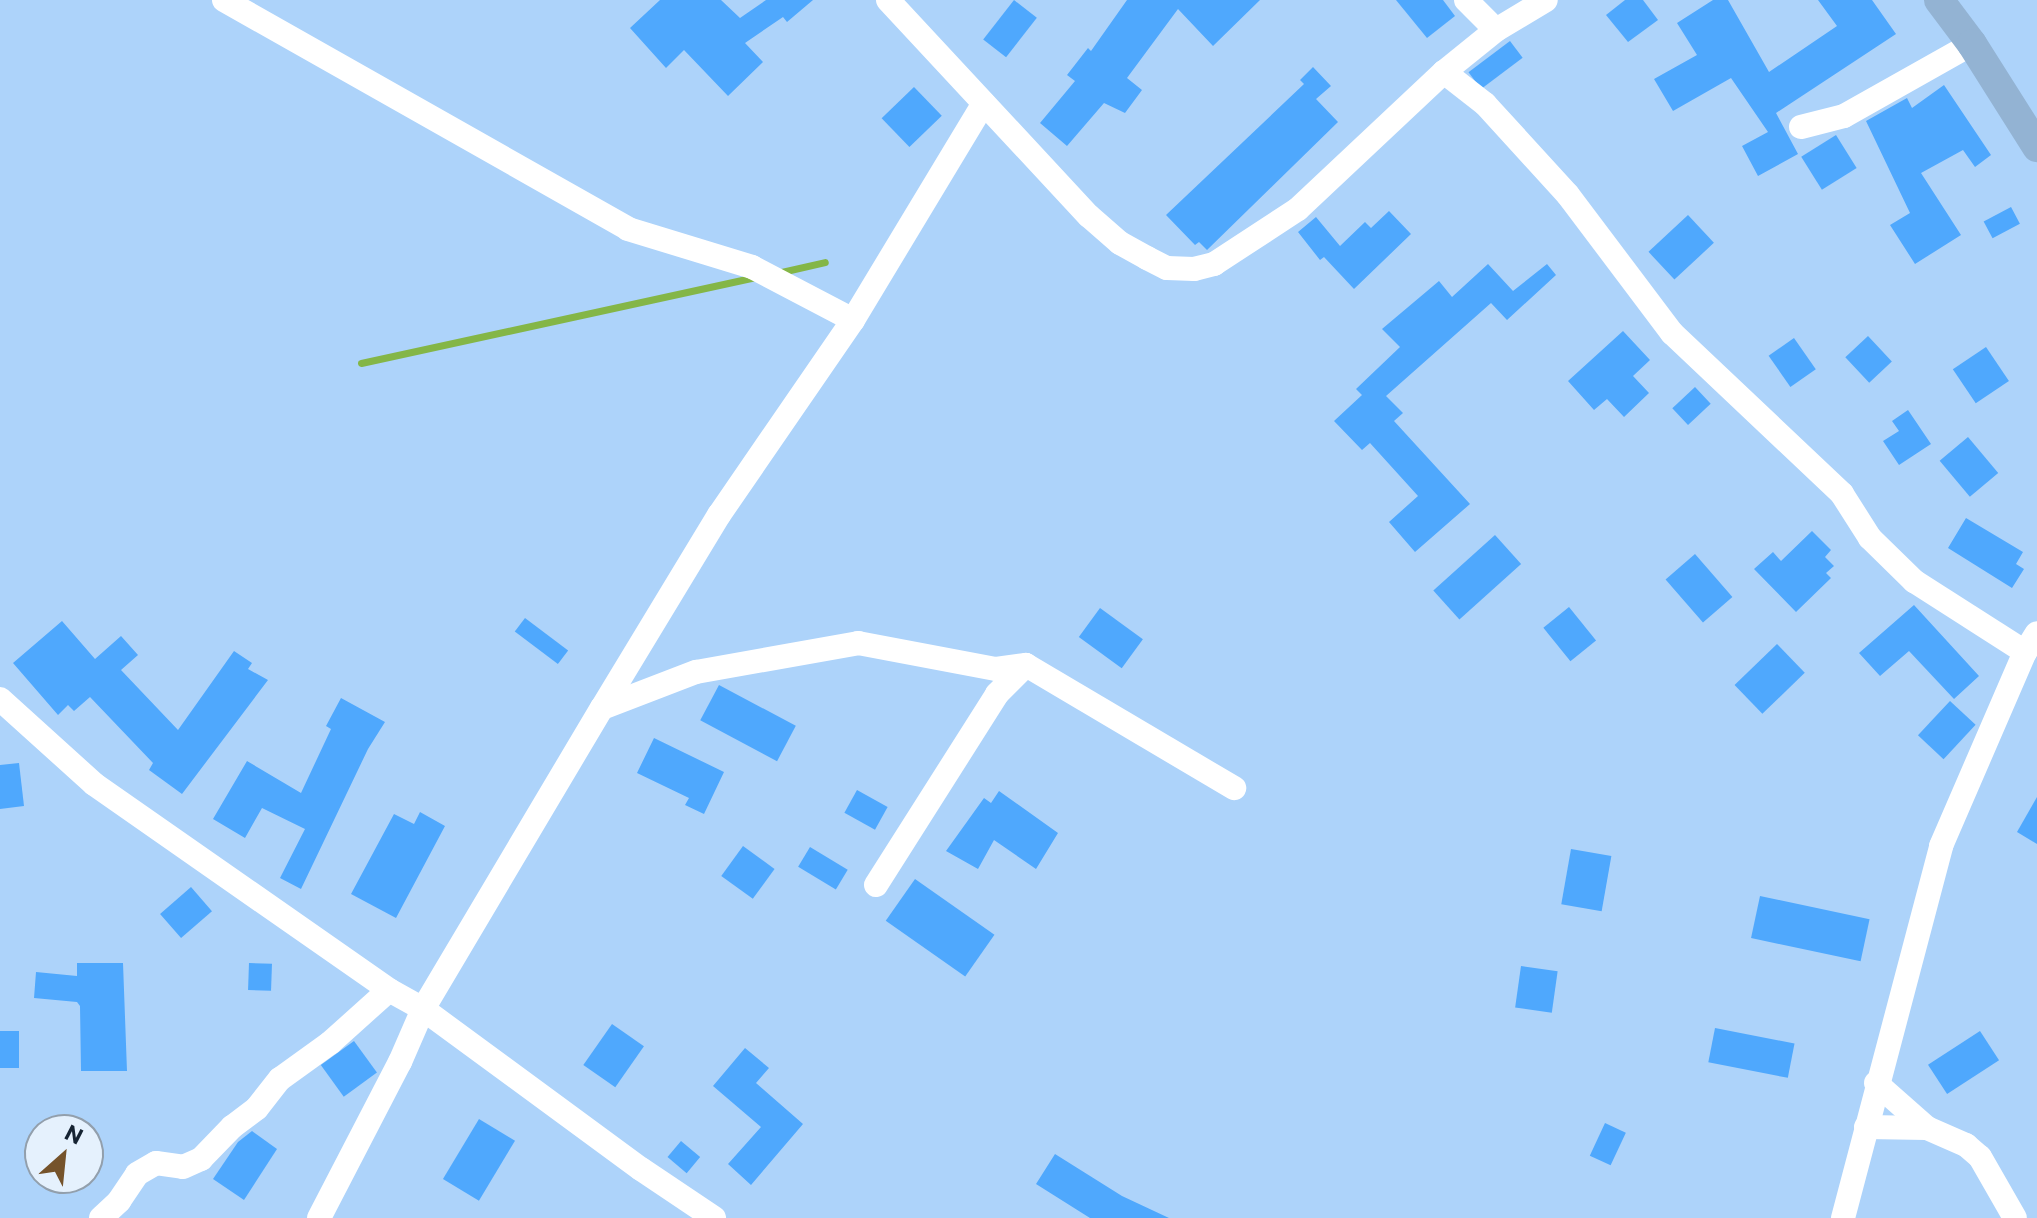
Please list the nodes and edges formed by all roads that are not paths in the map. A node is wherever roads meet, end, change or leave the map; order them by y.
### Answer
1 (224, 0) edge
2 (888, 0) edge
3 (1466, 0) edge
4 (1546, 0) edge
5 (1939, 0) edge
6 (1496, 30) junction
7 (1972, 44) junction
8 (1444, 72) junction
9 (984, 103) junction
10 (1801, 127) dead end
11 (2037, 147) edge
12 (853, 320) junction
13 (2031, 643) edge
14 (1026, 665) junction
15 (0, 699) edge
16 (602, 708) junction
17 (1234, 788) dead end
18 (876, 885) dead end
19 (389, 990) junction
20 (423, 1009) junction
21 (1876, 1083) junction
22 (1866, 1127) junction
23 (1927, 1128) junction
24 (101, 1218) edge
25 (319, 1218) edge
26 (714, 1218) edge
27 (1843, 1218) edge
28 (2015, 1218) edge

1 - 12 street
2 - 9 street
3 - 6 street
4 - 6 street
5 - 7 main road
6 - 8 street
7 - 10 street
7 - 11 main road
8 - 9 street
8 - 13 street
9 - 12 street
12 - 16 street
13 - 21 street
14 - 16 street
14 - 17 street
14 - 18 street
15 - 19 street
16 - 20 street
19 - 20 street
19 - 24 street
20 - 25 street
20 - 26 street
21 - 22 street
21 - 23 street
22 - 23 street
22 - 27 street
23 - 28 street

